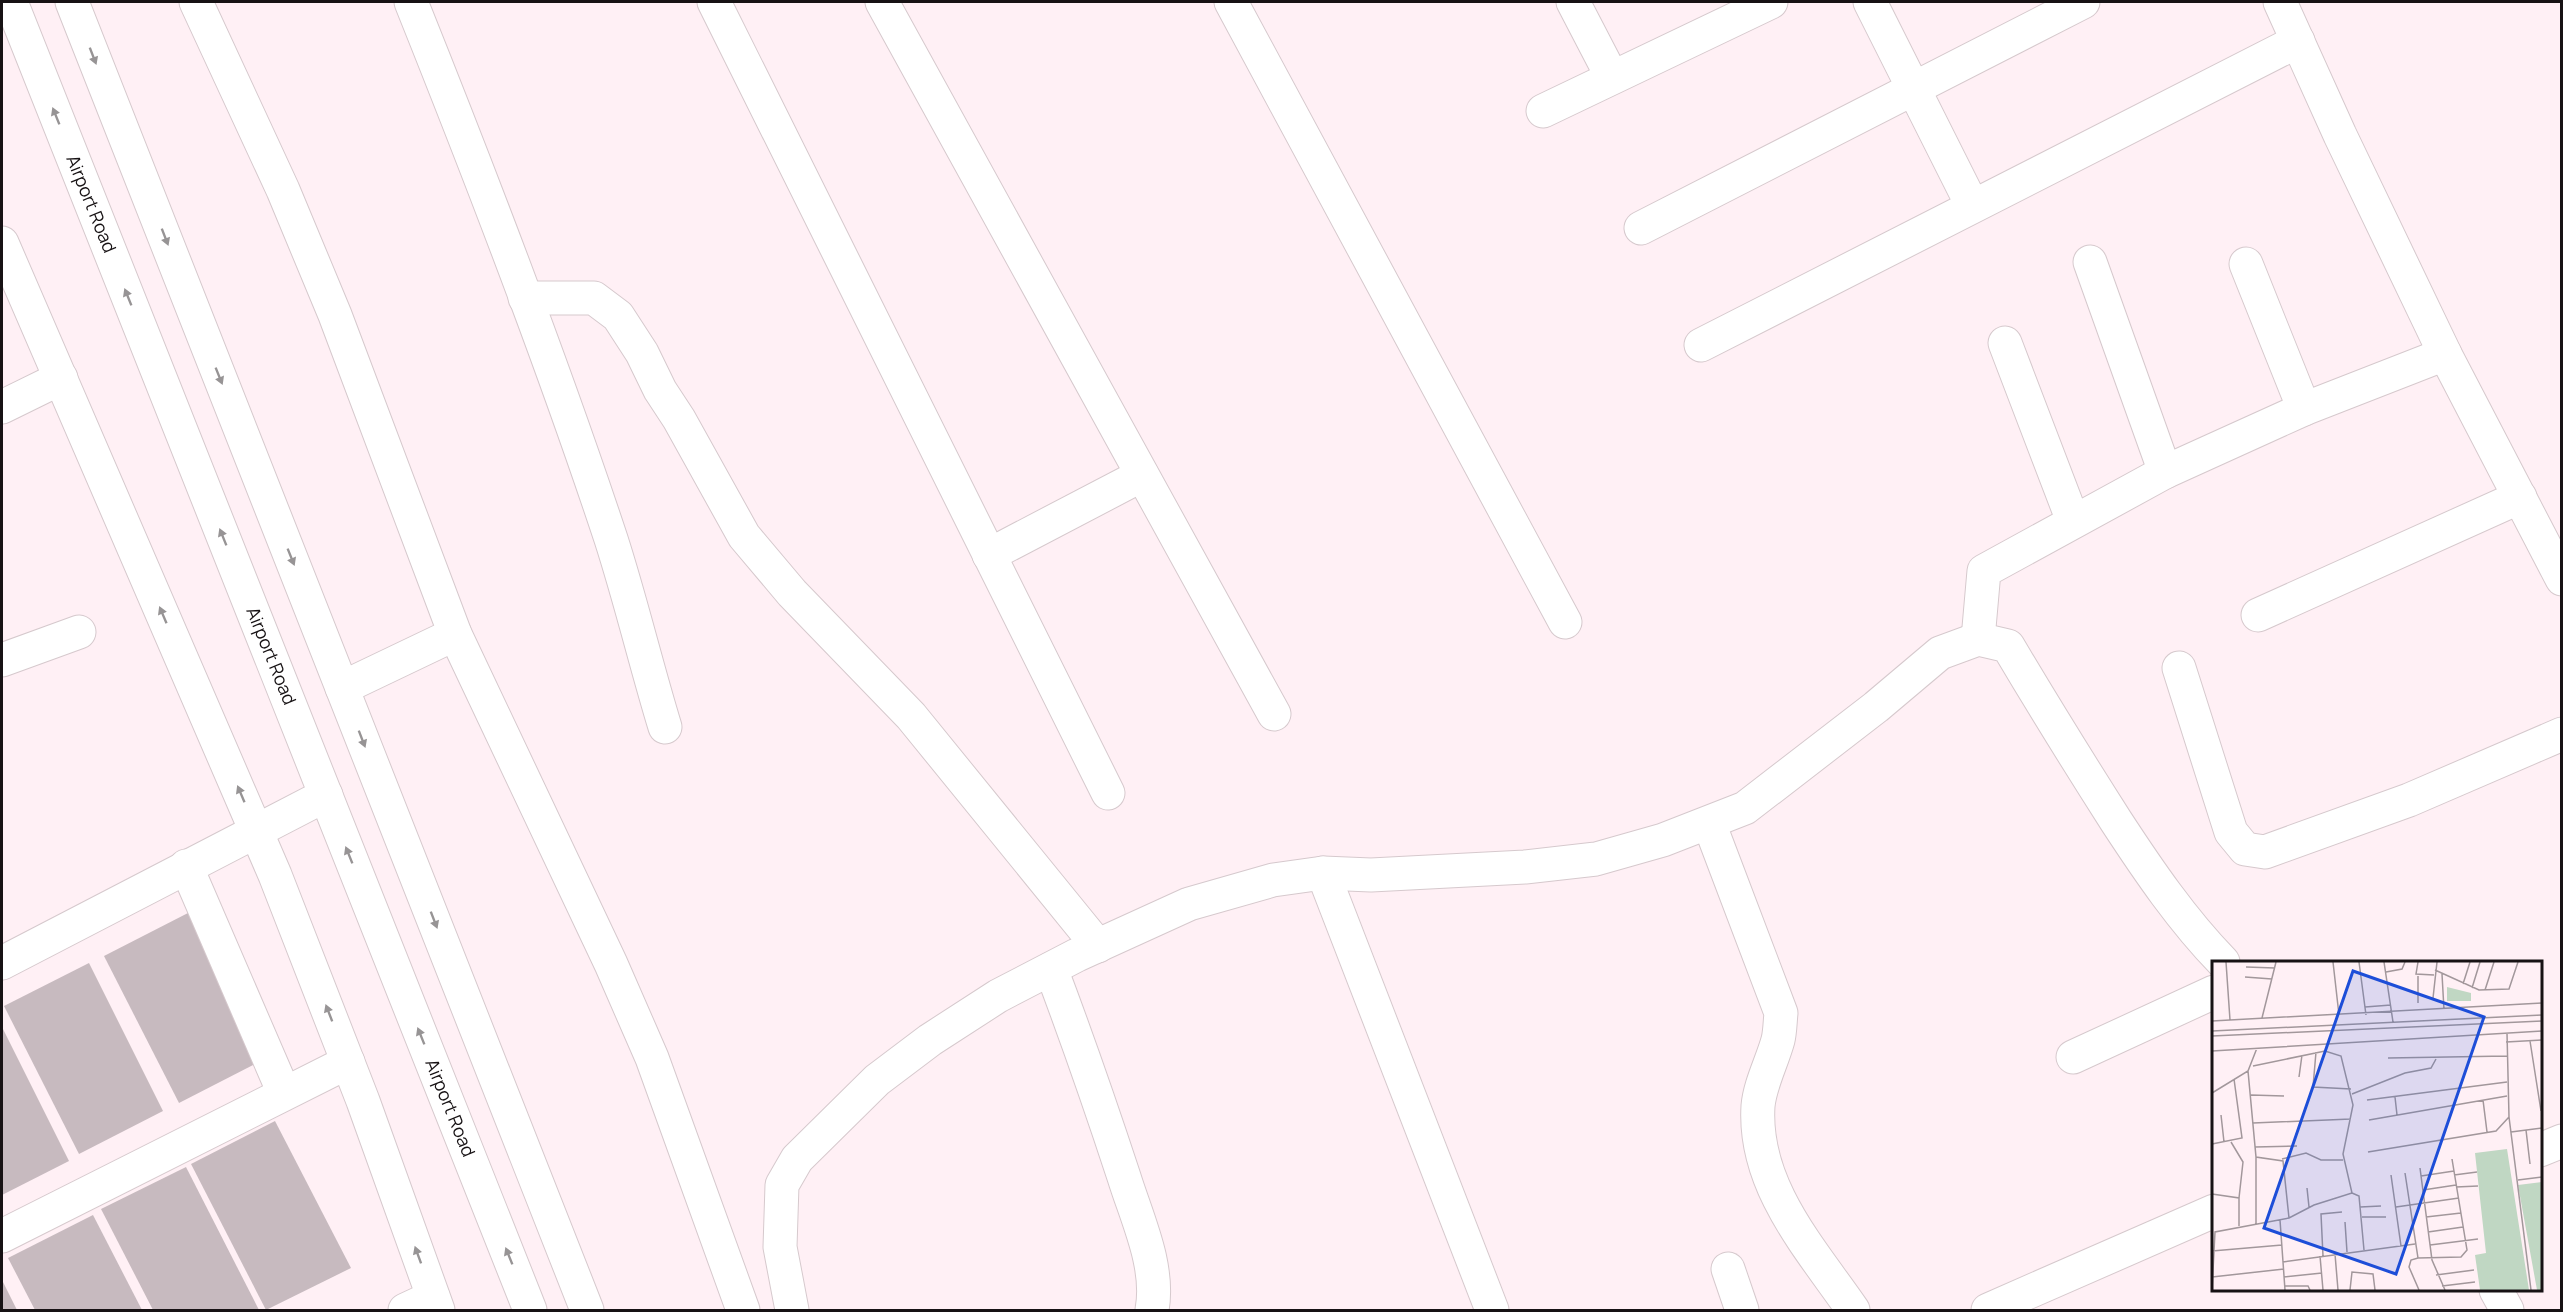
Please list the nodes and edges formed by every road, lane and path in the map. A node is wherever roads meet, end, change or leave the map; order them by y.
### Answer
1 (11, 2) edge
2 (72, 2) edge
3 (196, 2) edge
4 (411, 2) edge
5 (714, 2) edge
6 (882, 2) edge
7 (1230, 2) edge
8 (1573, 2) edge
9 (1771, 2) edge
10 (1870, 2) edge
11 (2083, 2) edge
12 (2280, 2) edge
13 (1728, 11) edge
14 (2298, 41) junction
15 (1612, 77) junction
16 (1913, 87) junction
17 (1543, 111) dead end
18 (1972, 205) junction
19 (1641, 228) dead end
20 (2, 243) edge
21 (2090, 262) dead end
22 (2246, 264) dead end
23 (525, 298) junction
24 (2005, 342) dead end
25 (1701, 345) dead end
26 (2445, 354) junction
27 (61, 378) junction
28 (2, 407) edge
29 (2304, 409) junction
30 (2165, 472) junction
31 (1142, 475) junction
32 (2520, 497) junction
33 (2073, 521) junction
34 (989, 555) junction
35 (2562, 579) edge
36 (2258, 615) dead end
37 (1565, 622) dead end
38 (79, 632) dead end
39 (455, 634) junction
40 (1978, 639) junction
41 (2, 660) edge
42 (2179, 668) dead end
43 (342, 688) junction
44 (1274, 714) dead end
45 (664, 727) dead end
46 (2562, 734) edge
47 (1108, 793) dead end
48 (326, 795) junction
49 (1709, 823) junction
50 (256, 831) junction
51 (186, 866) junction
52 (1323, 873) junction
53 (1098, 946) junction
54 (2221, 961) edge
55 (2, 963) edge
56 (1052, 969) junction
57 (2212, 993) edge
58 (2073, 1057) dead end
59 (348, 1062) junction
60 (284, 1093) junction
61 (2562, 1141) edge
62 (2542, 1150) edge
63 (2212, 1212) edge
64 (2, 1236) edge
65 (1728, 1269) dead end
66 (2497, 1291) edge
67 (425, 1306) edge
68 (530, 1311) edge
69 (587, 1311) edge
70 (743, 1311) edge
71 (792, 1311) edge
72 (1152, 1311) edge
73 (1492, 1311) edge
74 (1742, 1311) edge
75 (1853, 1311) edge
76 (1988, 1311) edge
77 (2507, 1311) edge

48 -> 1 street, Airport Road
2 -> 43 street
3 - 39 street
4 - 23 street
5 - 34 street
6 - 31 street
7 - 37 street
8 - 15 street
9 - 13 street
10 - 16 street
11 - 16 street
12 - 14 street
13 - 15 street
14 - 18 street
14 - 26 street
15 - 17 street
16 - 18 street
16 - 19 street
18 - 25 street
20 - 27 street
21 - 30 street
22 - 29 street
23 - 45 street
23 - 53 street
24 - 33 street
26 - 29 street
26 - 32 street
27 - 28 street
50 -> 27 street
29 - 30 street
30 - 33 street
31 - 34 street
31 - 44 street
32 - 35 street
32 - 36 street
33 - 40 street
34 - 47 street
38 - 41 street
39 - 43 street
39 - 70 street
40 - 49 street
40 - 54 street
42 - 46 street
43 -> 69 street
48 - 50 street
68 -> 48 street, Airport Road
49 - 52 street
49 - 75 street
50 - 51 street
59 -> 50 street
51 - 55 street
51 - 60 street
52 - 53 street
52 - 73 street
53 - 56 street
56 - 71 street
56 - 72 street
57 - 58 street
59 - 60 street
67 -> 59 street
60 - 64 street
61 - 62 street
63 - 76 street
65 - 74 street
66 - 77 street

